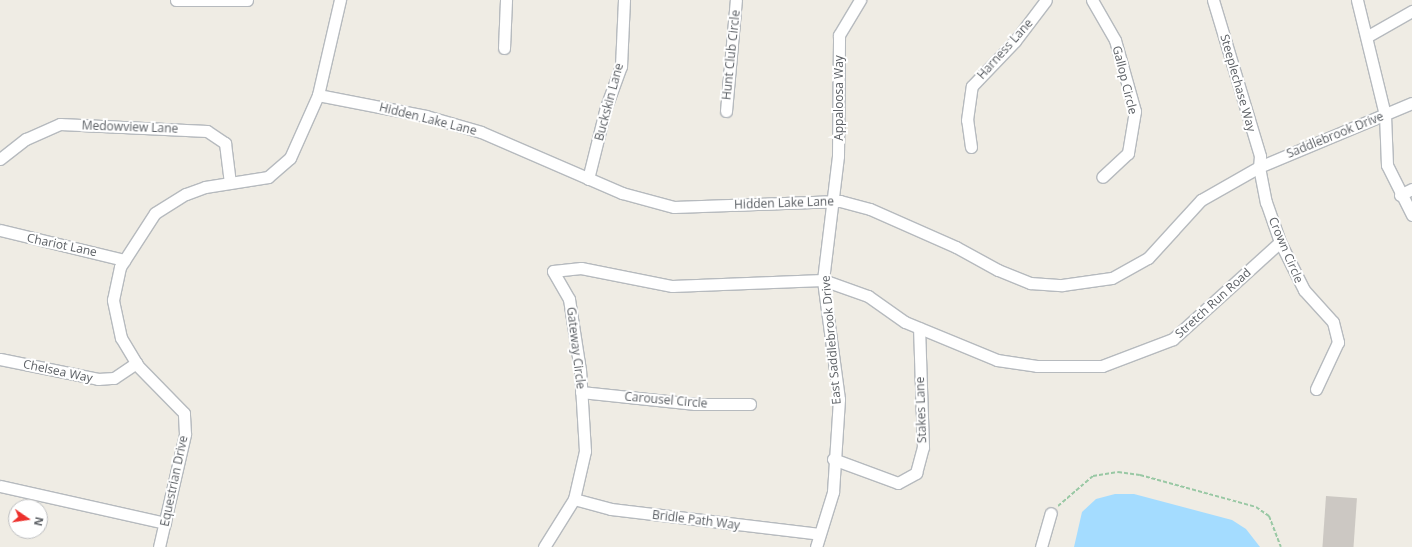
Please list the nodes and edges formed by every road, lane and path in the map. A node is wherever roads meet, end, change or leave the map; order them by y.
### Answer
1 (176, 0) edge
2 (247, 0) edge
3 (339, 0) edge
4 (506, 0) edge
5 (624, 0) edge
6 (736, 0) edge
7 (860, 0) edge
8 (1046, 0) edge
9 (1092, 0) edge
10 (1213, 0) edge
11 (1357, 0) edge
12 (1412, 11) edge
13 (1368, 36) junction
14 (504, 48) dead end
15 (318, 95) junction
16 (1412, 103) edge
17 (726, 111) dead end
18 (1385, 115) junction
19 (971, 147) dead end
20 (0, 159) edge
21 (1258, 167) junction
22 (1102, 177) dead end
23 (588, 179) junction
24 (230, 183) junction
25 (1412, 189) edge
26 (1400, 195) junction
27 (830, 202) junction
28 (1412, 215) edge
29 (0, 230) edge
30 (1280, 242) junction
31 (124, 260) junction
32 (823, 280) junction
33 (918, 328) junction
34 (0, 359) edge
35 (136, 363) junction
36 (1316, 389) dead end
37 (581, 392) junction
38 (750, 404) dead end
39 (833, 459) junction
40 (0, 486) edge
41 (574, 499) junction
42 (1051, 513) joint
43 (165, 523) junction
44 (820, 534) junction
45 (159, 547) edge
46 (544, 547) edge
47 (816, 547) edge
48 (1041, 547) edge
49 (1281, 547) edge

1 - 2 street
3 - 15 street, Equestrian Drive
4 - 14 street
5 - 23 street, Buckskin Lane
6 - 17 street, Hunt Club Circle
7 - 27 street, Appaloosa Way
8 - 19 street, Harness Lane
9 - 22 street, Gallop Circle
10 - 21 street, Steeplechase Way
11 - 13 street
12 - 13 street
13 - 18 street
15 - 23 street, Hidden Lake Lane
15 - 24 street, Equestrian Drive
16 - 18 street, Saddlebrook Drive
18 - 21 street, Saddlebrook Drive
18 - 26 street
20 - 24 street, Medowview Lane
21 - 27 street, Hidden Lake Lane
21 - 30 street, Crown Circle
23 - 27 street, Hidden Lake Lane
24 - 31 street, Equestrian Drive
25 - 26 street
26 - 28 street
27 - 32 street, East Saddlebrook Drive
29 - 31 street, Chariot Lane
30 - 33 street, Stretch Run Road
30 - 36 street, Crown Circle
31 - 35 street, Equestrian Drive
32 - 33 street, Stretch Run Road
32 - 37 street, Gateway Circle
32 - 39 street, East Saddlebrook Drive
33 - 39 street, Stakes Lane
34 - 35 street, Chelsea Way
35 - 43 street, Equestrian Drive
37 - 38 street, Carousel Circle
37 - 41 street, Gateway Circle
39 - 44 street, East Saddlebrook Drive
40 - 43 street
41 - 44 street, Bridle Path Way
41 - 46 street, Gateway Circle
42 - 48 street
42 - 49 path
43 - 45 street, Equestrian Drive
44 - 47 street, East Saddlebrook Drive

